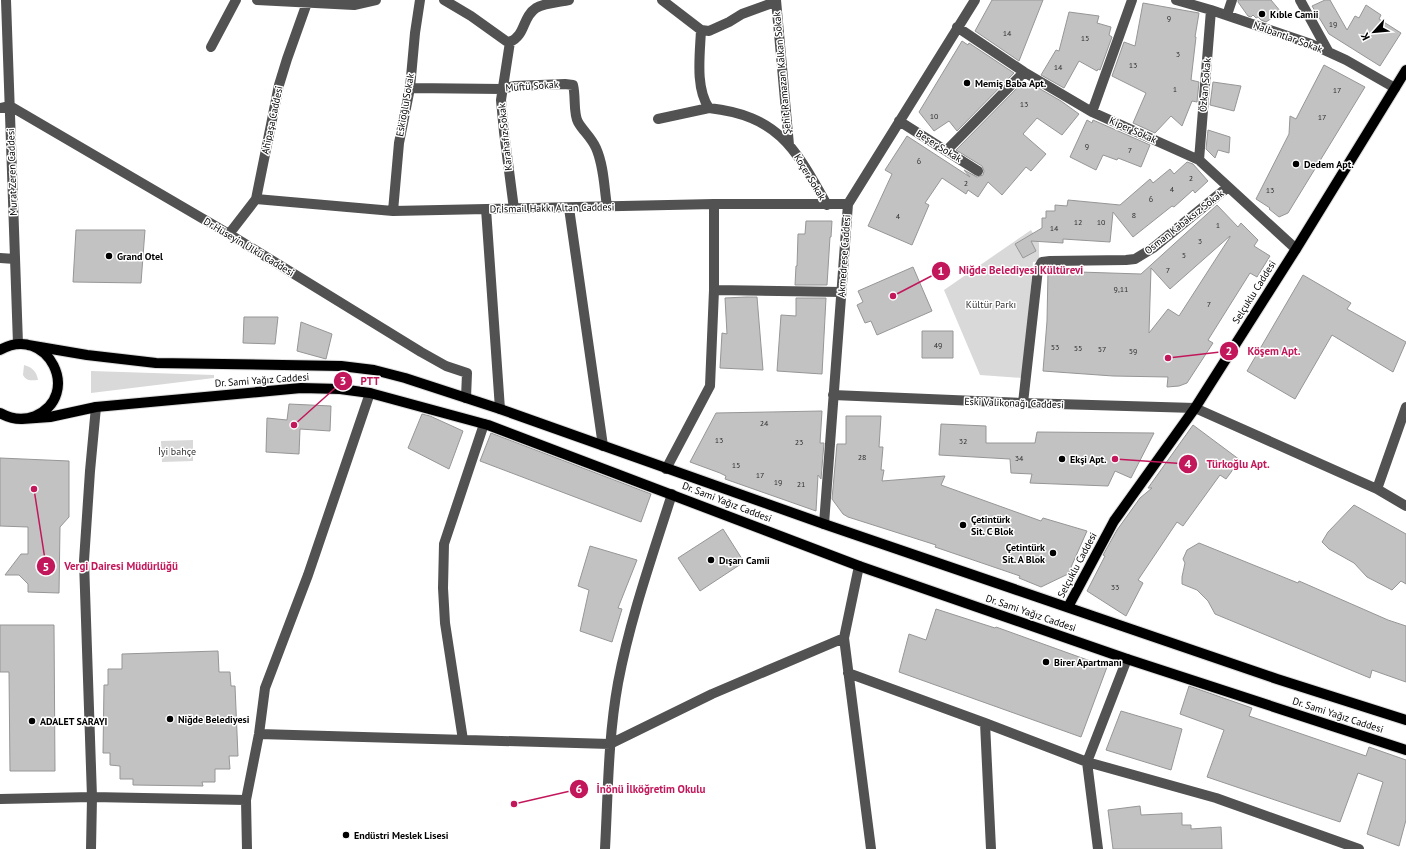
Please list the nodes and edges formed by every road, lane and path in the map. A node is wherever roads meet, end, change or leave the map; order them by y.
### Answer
1 (6, 0) edge
2 (236, 0) edge
3 (257, 0) edge
4 (376, 0) edge
5 (420, 0) edge
6 (444, 0) edge
7 (569, 0) edge
8 (662, 0) edge
9 (975, 0) edge
10 (1132, 0) edge
11 (1176, 0) edge
12 (1232, 0) edge
13 (1300, 0) edge
14 (308, 1) edge
15 (776, 1) edge
16 (1211, 10) junction
17 (1227, 15) junction
18 (957, 27) junction
19 (700, 30) junction
20 (510, 42) junction
21 (211, 47) dead end
22 (1328, 51) junction
23 (1406, 70) edge
24 (1024, 72) junction
25 (410, 88) junction
26 (1395, 88) junction
27 (502, 89) junction
28 (5, 107) edge
29 (709, 108) junction
30 (1092, 112) junction
31 (658, 120) dead end
32 (899, 121) junction
33 (789, 145) junction
34 (946, 151) junction
35 (1199, 160) junction
36 (978, 171) dead end
37 (1228, 187) junction
38 (256, 199) junction
39 (714, 204) junction
40 (848, 204) junction
41 (827, 205) junction
42 (607, 206) junction
43 (569, 208) junction
44 (486, 209) junction
45 (514, 209) junction
46 (393, 211) junction
47 (229, 234) junction
48 (1296, 249) junction
49 (0, 258) edge
50 (15, 259) junction
51 (714, 290) junction
52 (841, 292) junction
53 (11, 346) edge
54 (370, 393) junction
55 (833, 396) junction
56 (466, 398) junction
57 (1023, 403) junction
58 (96, 407) junction
59 (1406, 407) edge
60 (1195, 408) junction
61 (500, 409) junction
62 (2, 414) edge
63 (22, 419) junction
64 (484, 424) junction
65 (603, 446) junction
66 (666, 468) junction
67 (1377, 488) junction
68 (672, 494) junction
69 (1406, 506) edge
70 (824, 524) junction
71 (859, 566) junction
72 (1068, 607) junction
73 (844, 638) junction
74 (1127, 659) junction
75 (848, 673) junction
76 (1406, 720) edge
77 (985, 723) junction
78 (259, 734) junction
79 (463, 740) junction
80 (610, 744) junction
81 (1406, 750) edge
82 (1088, 762) junction
83 (92, 797) junction
84 (0, 799) edge
85 (246, 800) junction
86 (91, 849) edge
87 (247, 849) edge
88 (605, 849) edge
89 (871, 849) edge
90 (991, 849) edge
91 (1098, 849) edge
92 (1359, 849) edge

1 - 28 street, Murat Zeren Caddesi
2 - 21 street
3 - 14 street
4 - 14 street
5 - 25 street, Eskioğlu Sokak
6 - 20 street
7 - 20 street
8 - 19 street
9 - 18 street, Akmedrese Caddesi
10 - 30 street
11 - 16 street, Nalbantlar Sokak
12 - 17 street
13 - 22 street
14 - 38 street, Ahipaşa Caddesi
15 - 19 street
15 - 33 street, Şehit Ramazan Kalkan Sokak
16 - 17 street, Nalbantlar Sokak
16 - 35 street, Özkan Sokak
17 - 22 street, Nalbantlar Sokak
18 - 24 street, Kiper Sokak
18 - 32 street, Akmedrese Caddesi
19 - 29 street
20 - 27 street, Karahafız Sokak
22 - 26 street, Nalbantlar Sokak
23 - 26 main road, Selçuklu Caddesi
24 - 30 street, Kiper Sokak
24 - 34 street
25 - 27 street, Müftü Sokak
25 - 46 street, Eskioğlu Sokak
26 - 48 main road, Selçuklu Caddesi
27 - 42 street, Müftü Sokak
27 - 45 street, Karahafız Sokak
28 - 47 street, Dr.Hüseyin Ülkü Caddesi
28 - 50 street, Murat Zeren Caddesi
29 - 31 street, Koçer Sokak
29 - 33 street, Koçer Sokak
30 - 35 street, Kiper Sokak
32 - 34 street, Beşer Sokak
32 - 40 street, Akmedrese Caddesi
33 - 41 street, Koçer Sokak
34 - 36 street, Beşer Sokak
35 - 37 street, Kiper Sokak
37 - 48 street, Kiper Sokak
37 - 57 street, Osman Kabaksız Sokak
38 - 46 street, Dr.İsmail Hakkı Altan Caddesi
38 - 47 street, Ahipaşa Caddesi
39 - 41 street, Dr.İsmail Hakkı Altan Caddesi
39 - 42 street, Dr.İsmail Hakkı Altan Caddesi
39 - 51 street
40 - 41 street, Dr.İsmail Hakkı Altan Caddesi
40 - 52 street, Akmedrese Caddesi
42 - 43 street, Dr.İsmail Hakkı Altan Caddesi
43 - 45 street, Dr.İsmail Hakkı Altan Caddesi
43 - 65 street
44 - 45 street, Dr.İsmail Hakkı Altan Caddesi
44 - 46 street, Dr.İsmail Hakkı Altan Caddesi
44 - 61 street
47 - 56 street, Dr.Hüseyin Ülkü Caddesi
48 - 60 main road, Selçuklu Caddesi
49 - 50 street
50 - 53 street, Murat Zeren Caddesi
51 - 52 street
51 - 66 street
52 - 55 street, Akmedrese Caddesi
53 - 56 main road, Dr. Sami Yağız Caddesi
53 - 63 main road
54 - 58 main road, Dr. Sami Yağız Caddesi
54 - 64 main road, Dr. Sami Yağız Caddesi
54 - 78 street
55 - 57 street, Eski Valikonağı Caddesi
55 - 70 street, Akmedrese Caddesi
56 - 61 main road, Dr. Sami Yağız Caddesi
57 - 60 street, Eski Valikonağı Caddesi
58 - 63 main road, Dr. Sami Yağız Caddesi
58 - 83 street
59 - 67 street
60 - 67 street
60 - 72 main road, Selçuklu Caddesi
61 - 65 main road, Dr. Sami Yağız Caddesi
62 - 63 main road, Dr. Sami Yağız Caddesi
64 - 68 main road, Dr. Sami Yağız Caddesi
64 - 79 street
65 - 66 main road, Dr. Sami Yağız Caddesi
66 - 70 main road, Dr. Sami Yağız Caddesi
67 - 69 street
68 - 71 main road, Dr. Sami Yağız Caddesi
68 - 80 street
70 - 72 main road, Dr. Sami Yağız Caddesi
71 - 73 street
71 - 74 main road, Dr. Sami Yağız Caddesi
72 - 76 main road, Dr. Sami Yağız Caddesi
73 - 75 street
73 - 80 street
74 - 81 main road, Dr. Sami Yağız Caddesi
74 - 82 street
75 - 77 street
75 - 89 street
77 - 82 street
77 - 90 street
78 - 79 street
78 - 85 street
79 - 80 street
80 - 88 street
82 - 91 street
82 - 92 street
83 - 84 street
83 - 85 street
83 - 86 street
85 - 87 street

